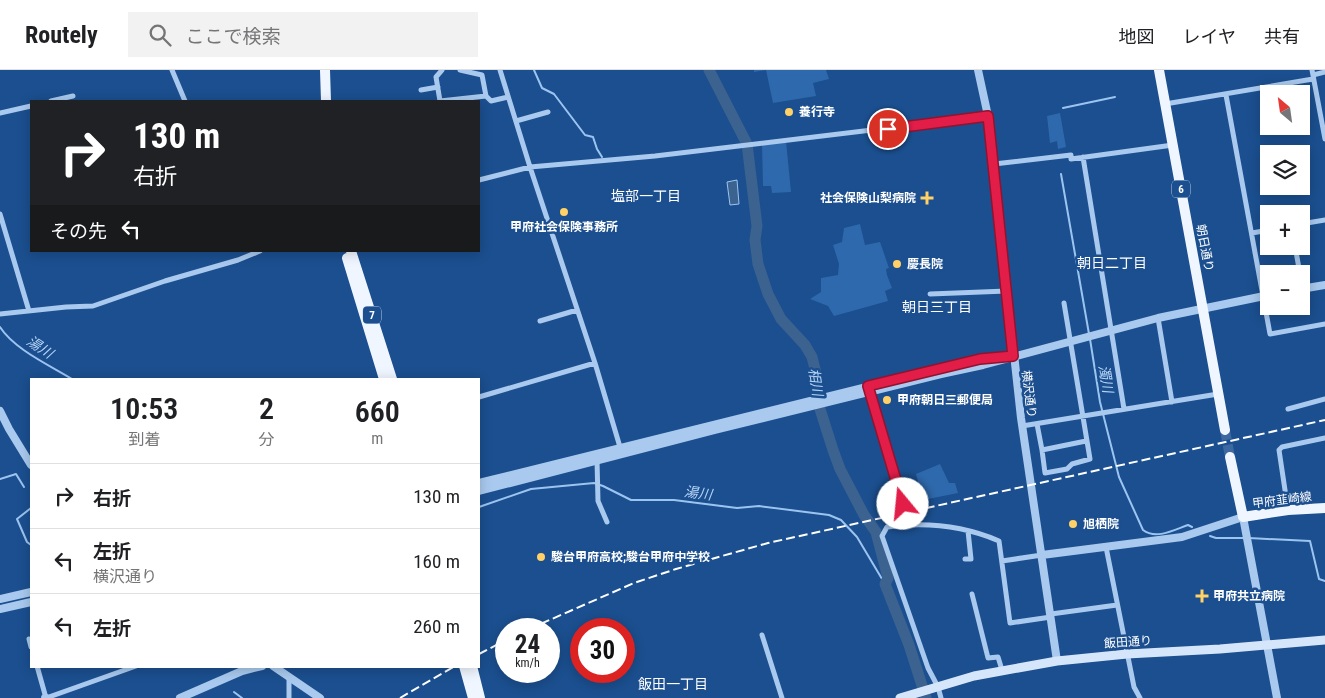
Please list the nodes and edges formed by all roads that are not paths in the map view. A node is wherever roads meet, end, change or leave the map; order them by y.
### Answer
1 (172, 70) edge
2 (324, 70) edge
3 (330, 70) edge
4 (442, 70) edge
5 (460, 70) edge
6 (500, 70) edge
7 (978, 70) edge
8 (1159, 70) edge
9 (1325, 72) edge
10 (1313, 75) edge
11 (438, 87) junction
12 (421, 90) dead end
13 (1226, 95) junction
14 (73, 96) dead end
15 (486, 96) junction
16 (508, 97) junction
17 (55, 100) edge
18 (185, 100) edge
19 (326, 100) edge
20 (332, 100) edge
21 (440, 100) edge
22 (470, 100) edge
23 (1165, 104) junction
24 (30, 106) edge
25 (548, 112) dead end
26 (0, 113) edge
27 (988, 116) junction
28 (516, 120) junction
29 (1325, 139) edge
30 (1173, 145) junction
31 (1083, 157) junction
32 (994, 164) junction
33 (530, 167) junction
34 (480, 180) edge
35 (0, 214) edge
36 (1325, 220) edge
37 (1310, 222) edge
38 (1260, 232) edge
39 (1252, 233) junction
40 (258, 252) edge
41 (345, 252) edge
42 (352, 252) edge
43 (1260, 268) edge
44 (1325, 285) edge
45 (1310, 288) edge
46 (1007, 291) junction
47 (930, 294) dead end
48 (1260, 296) edge
49 (1064, 302) dead end
50 (1203, 308) junction
51 (577, 310) junction
52 (29, 311) junction
53 (0, 314) edge
54 (1268, 315) edge
55 (1158, 318) junction
56 (540, 321) dead end
57 (1325, 324) edge
58 (1112, 330) junction
59 (1072, 340) junction
60 (1013, 356) junction
61 (595, 363) junction
62 (384, 378) edge
63 (392, 378) edge
64 (869, 389) junction
65 (1218, 394) junction
66 (480, 397) edge
67 (1325, 399) edge
68 (1172, 402) junction
69 (810, 403) junction
70 (1124, 409) junction
71 (1288, 409) dead end
72 (0, 411) edge
73 (1083, 416) junction
74 (1037, 424) junction
75 (1022, 426) junction
76 (1225, 430) tunnel mouth
77 (1325, 438) edge
78 (1086, 441) junction
79 (620, 447) junction
80 (1042, 450) junction
81 (1230, 457) tunnel mouth
82 (597, 460) junction
83 (30, 463) edge
84 (480, 483) edge
85 (480, 491) edge
86 (903, 504) dead end
87 (1325, 508) edge
88 (1288, 510) junction
89 (1242, 517) junction
90 (607, 522) dead end
91 (968, 531) junction
92 (1106, 547) junction
93 (1042, 555) junction
94 (965, 560) dead end
95 (1002, 561) junction
96 (30, 592) edge
97 (972, 594) dead end
98 (0, 599) edge
99 (30, 602) edge
100 (1117, 605) junction
101 (0, 608) edge
102 (1051, 616) junction
103 (762, 635) dead end
104 (29, 639) dead end
105 (1325, 640) edge
106 (30, 643) edge
107 (1266, 644) junction
108 (1127, 654) junction
109 (1057, 661) junction
110 (38, 668) edge
111 (130, 668) edge
112 (276, 668) edge
113 (465, 668) edge
114 (472, 668) edge
115 (244, 669) edge
116 (1002, 670) junction
117 (289, 676) junction
118 (937, 687) junction
119 (46, 698) edge
120 (180, 698) edge
121 (289, 698) edge
122 (320, 698) edge
123 (473, 698) edge
124 (480, 698) edge
125 (782, 698) edge
126 (900, 698) edge
127 (941, 698) edge
128 (1140, 698) edge
129 (1277, 698) edge

1 - 18 street
2 - 19 main road
3 - 20 main road
4 - 11 street
5 - 15 street
6 - 16 street
7 - 27 street, 横沢通り
8 - 23 main road, 朝日通り / 6
9 - 10 street
10 - 13 street
10 - 29 street
11 - 12 street
11 - 21 street
13 - 23 street
13 - 39 street
14 - 17 street
15 - 16 street
15 - 22 street
16 - 28 street
23 - 30 main road, 朝日通り / 6
24 - 26 street
25 - 28 street
27 - 32 street, 横沢通り
27 - 33 street
28 - 33 street
30 - 31 street
30 - 50 main road, 朝日通り / 6
31 - 32 street
31 - 58 street
32 - 46 street, 横沢通り
33 - 34 street
33 - 51 street
35 - 52 street
36 - 37 street
38 - 39 street
39 - 43 street
40 - 52 street
41 - 62 main road, 7
42 - 63 main road, 7
44 - 45 street
46 - 47 street
46 - 60 street, 横沢通り
48 - 50 street
49 - 59 street
50 - 55 street
50 - 65 main road, 朝日通り / 6
51 - 56 street
51 - 61 street
52 - 53 street
54 - 57 street
55 - 58 street
55 - 68 street
58 - 59 street
58 - 70 street
59 - 60 street
59 - 73 street
60 - 64 street
60 - 75 street, 横沢通り
61 - 66 street
61 - 79 street
64 - 69 street
64 - 86 street
65 - 68 street
65 - 76 main road, 朝日通り / 6
67 - 71 street
68 - 70 street
69 - 79 street
69 - 82 street
70 - 73 street
72 - 83 street
73 - 74 street
73 - 78 street
74 - 75 street
74 - 80 street
75 - 93 street, 横沢通り
77 - 88 street
78 - 80 street
78 - 80 street
79 - 84 street
81 - 89 main road
82 - 85 street
82 - 90 street
87 - 88 main road, 甲府韮崎線
88 - 89 main road, 甲府韮崎線
89 - 92 street
89 - 107 street
91 - 94 street
91 - 95 street
91 - 118 street
92 - 93 street
92 - 100 street
93 - 95 street
93 - 102 street, 横沢通り
95 - 102 street
96 - 98 street
97 - 116 street
99 - 101 street
100 - 102 street
100 - 108 street
102 - 109 street, 横沢通り
103 - 125 street
104 - 106 street
105 - 107 main road, 飯田通り
107 - 108 main road, 飯田通り
107 - 129 street
108 - 109 main road, 飯田通り
108 - 128 street
109 - 116 main road, 飯田通り
110 - 119 street
111 - 119 street
112 - 117 street
113 - 123 main road
114 - 124 main road
115 - 120 street
116 - 118 main road, 飯田通り
117 - 121 street
117 - 122 street
118 - 126 main road, 飯田通り
118 - 127 street

